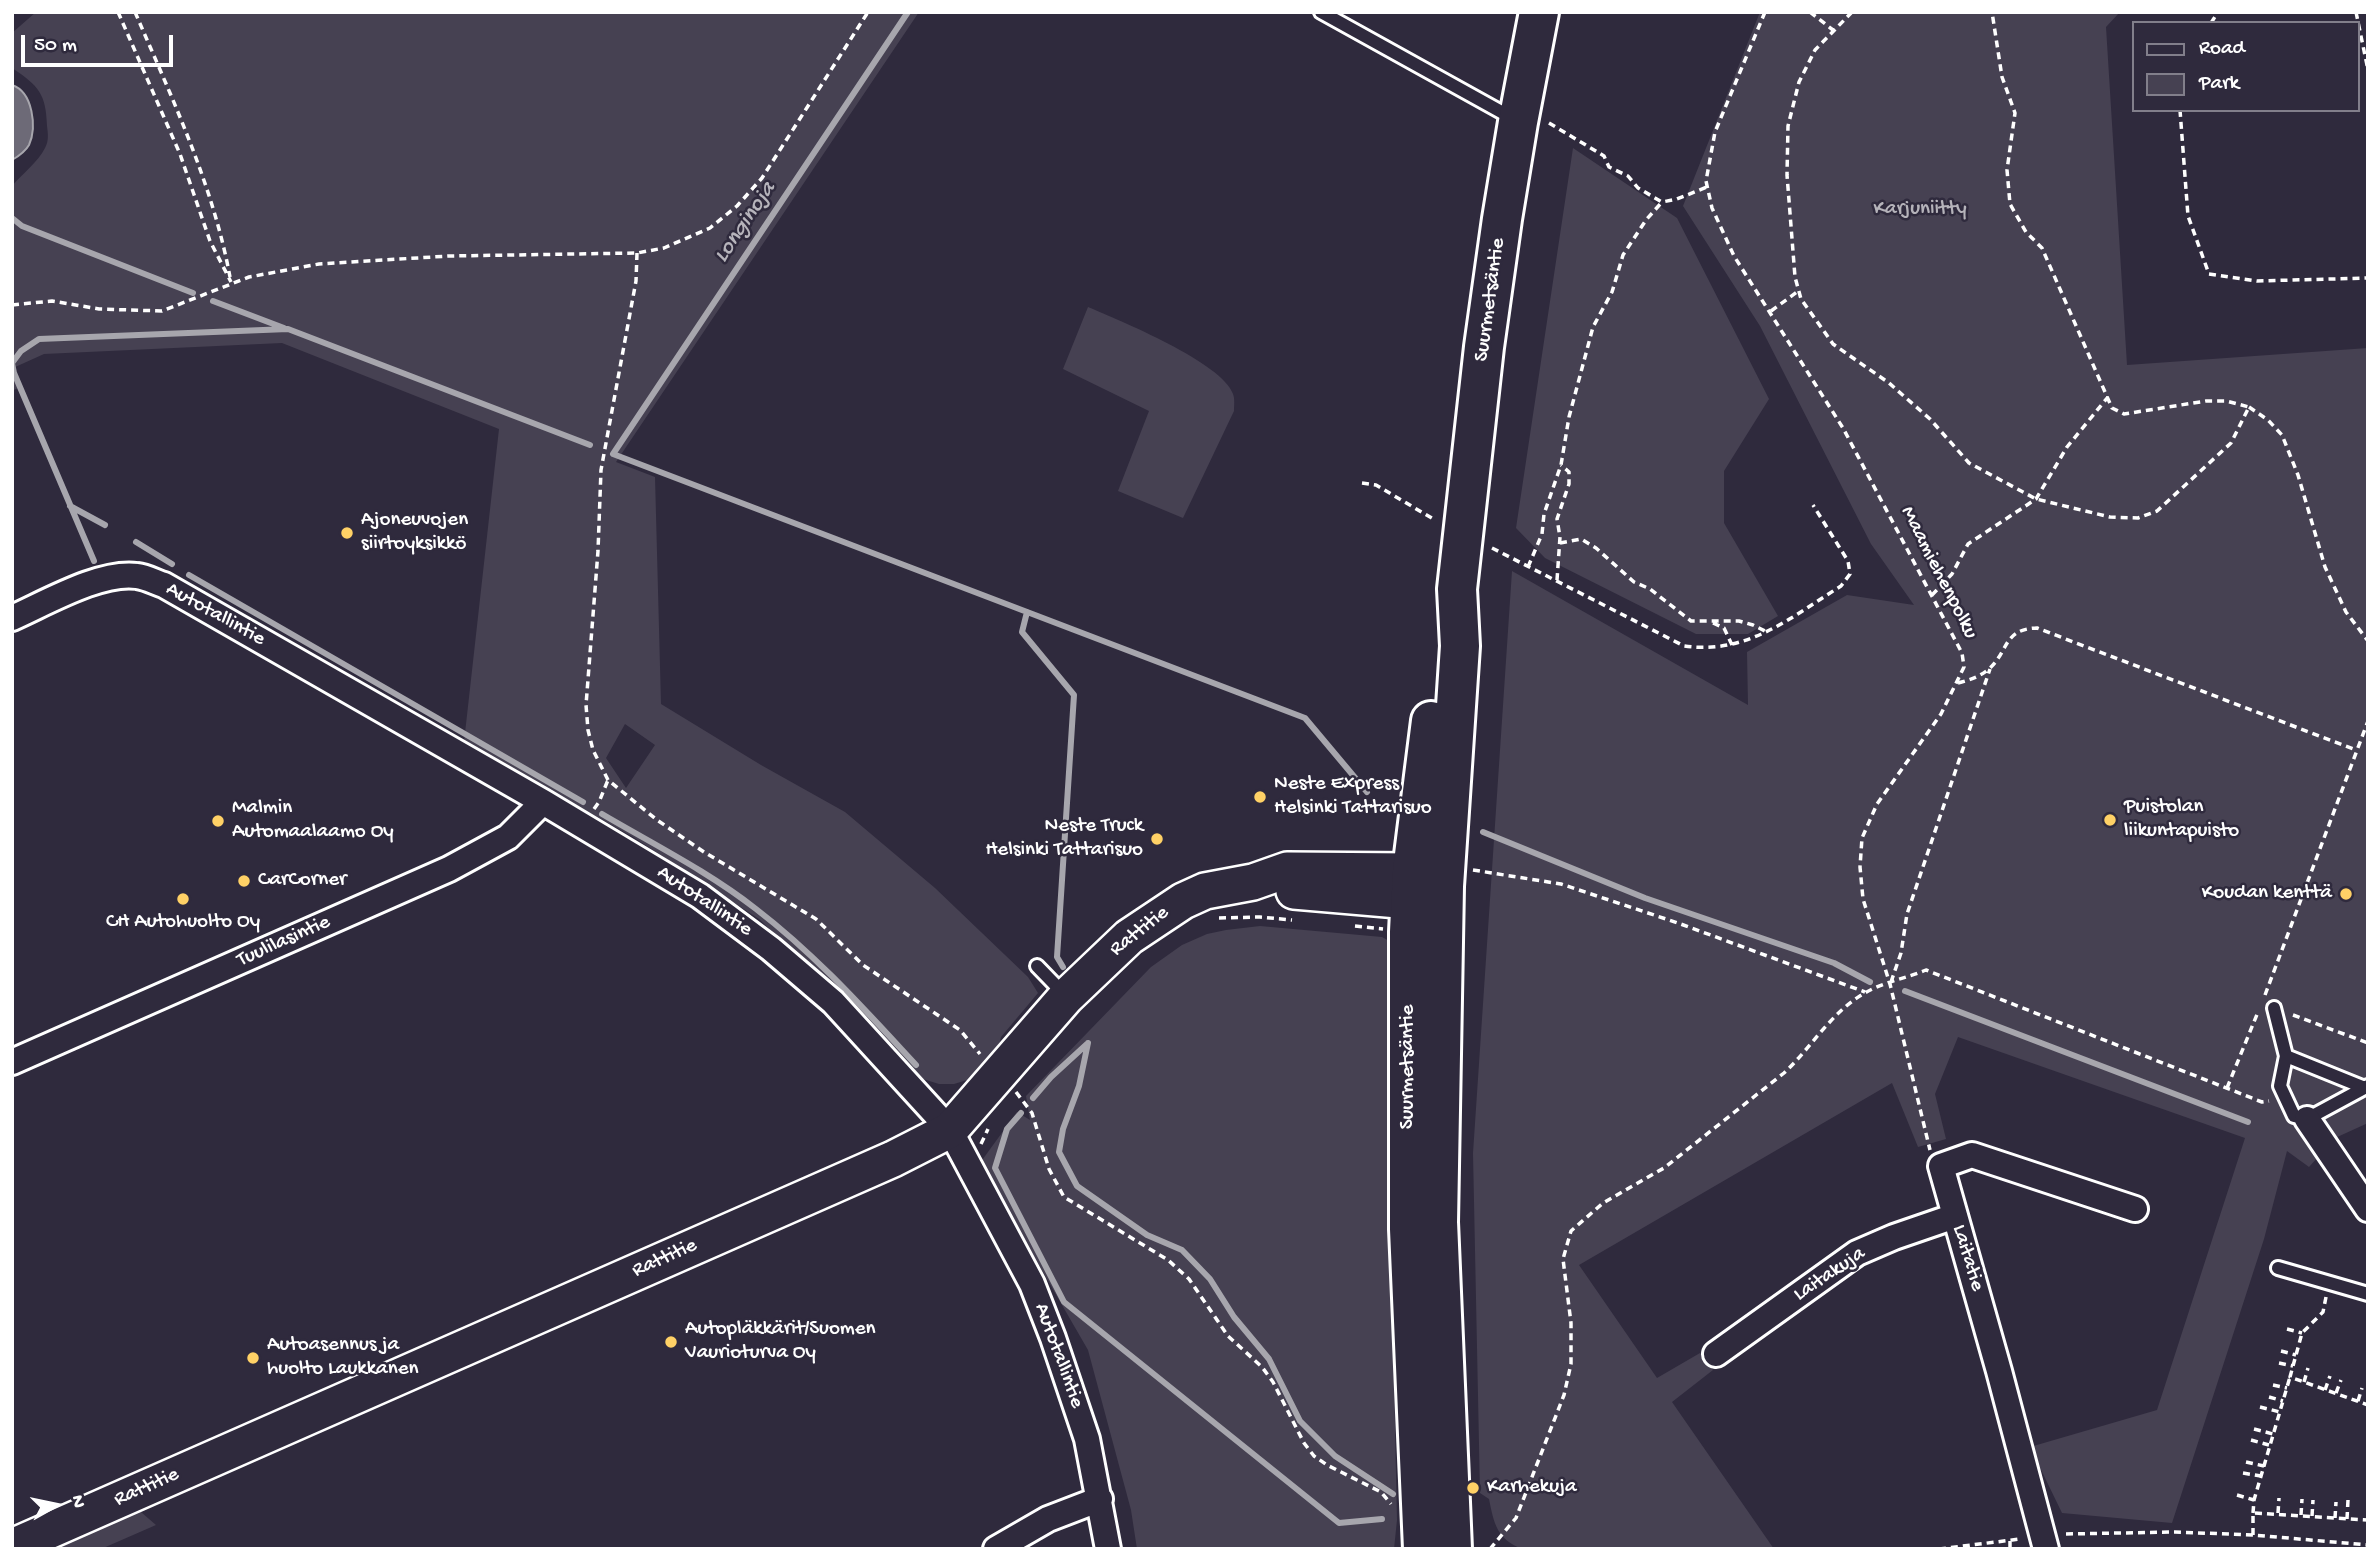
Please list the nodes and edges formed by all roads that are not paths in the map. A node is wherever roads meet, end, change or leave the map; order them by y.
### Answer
1 (1321, 12) edge
2 (1539, 12) edge
3 (1533, 122) junction
4 (12, 618) edge
5 (543, 802) junction
6 (1429, 892) junction
7 (1037, 966) dead end
8 (1066, 997) junction
9 (2274, 1008) road end
10 (2286, 1056) junction
11 (12, 1062) edge
12 (2366, 1087) edge
13 (2307, 1119) junction
14 (950, 1129) junction
15 (2136, 1209) dead end
16 (2368, 1209) edge
17 (1955, 1216) junction
18 (2278, 1268) dead end
19 (2368, 1294) edge
20 (1716, 1354) dead end
21 (1100, 1499) junction
22 (2044, 1542) edge
23 (12, 1547) edge
24 (996, 1549) edge
25 (1108, 1549) edge
26 (1423, 1549) edge
27 (1452, 1549) edge

1 - 3 lane
2 - 3 main road, Suurmetsäntie
3 - 6 main road, Suurmetsäntie
4 - 5 street, Autotallintie
5 - 11 street, Tuulilasintie
5 - 14 street, Autotallintie
6 - 8 street, Rattitie
6 - 26 main road, Suurmetsäntie
6 - 27 main road, Suurmetsäntie
7 - 8 lane
8 - 14 street, Rattitie
9 - 10 lane
10 - 12 lane
10 - 13 lane
12 - 13 lane
13 - 16 street
14 - 21 street, Autotallintie
14 - 23 street, Rattitie
15 - 17 street, Laitatie
17 - 20 street, Laitakuja
17 - 22 street, Laitatie
18 - 19 lane
21 - 24 street
21 - 25 street, Autotallintie

